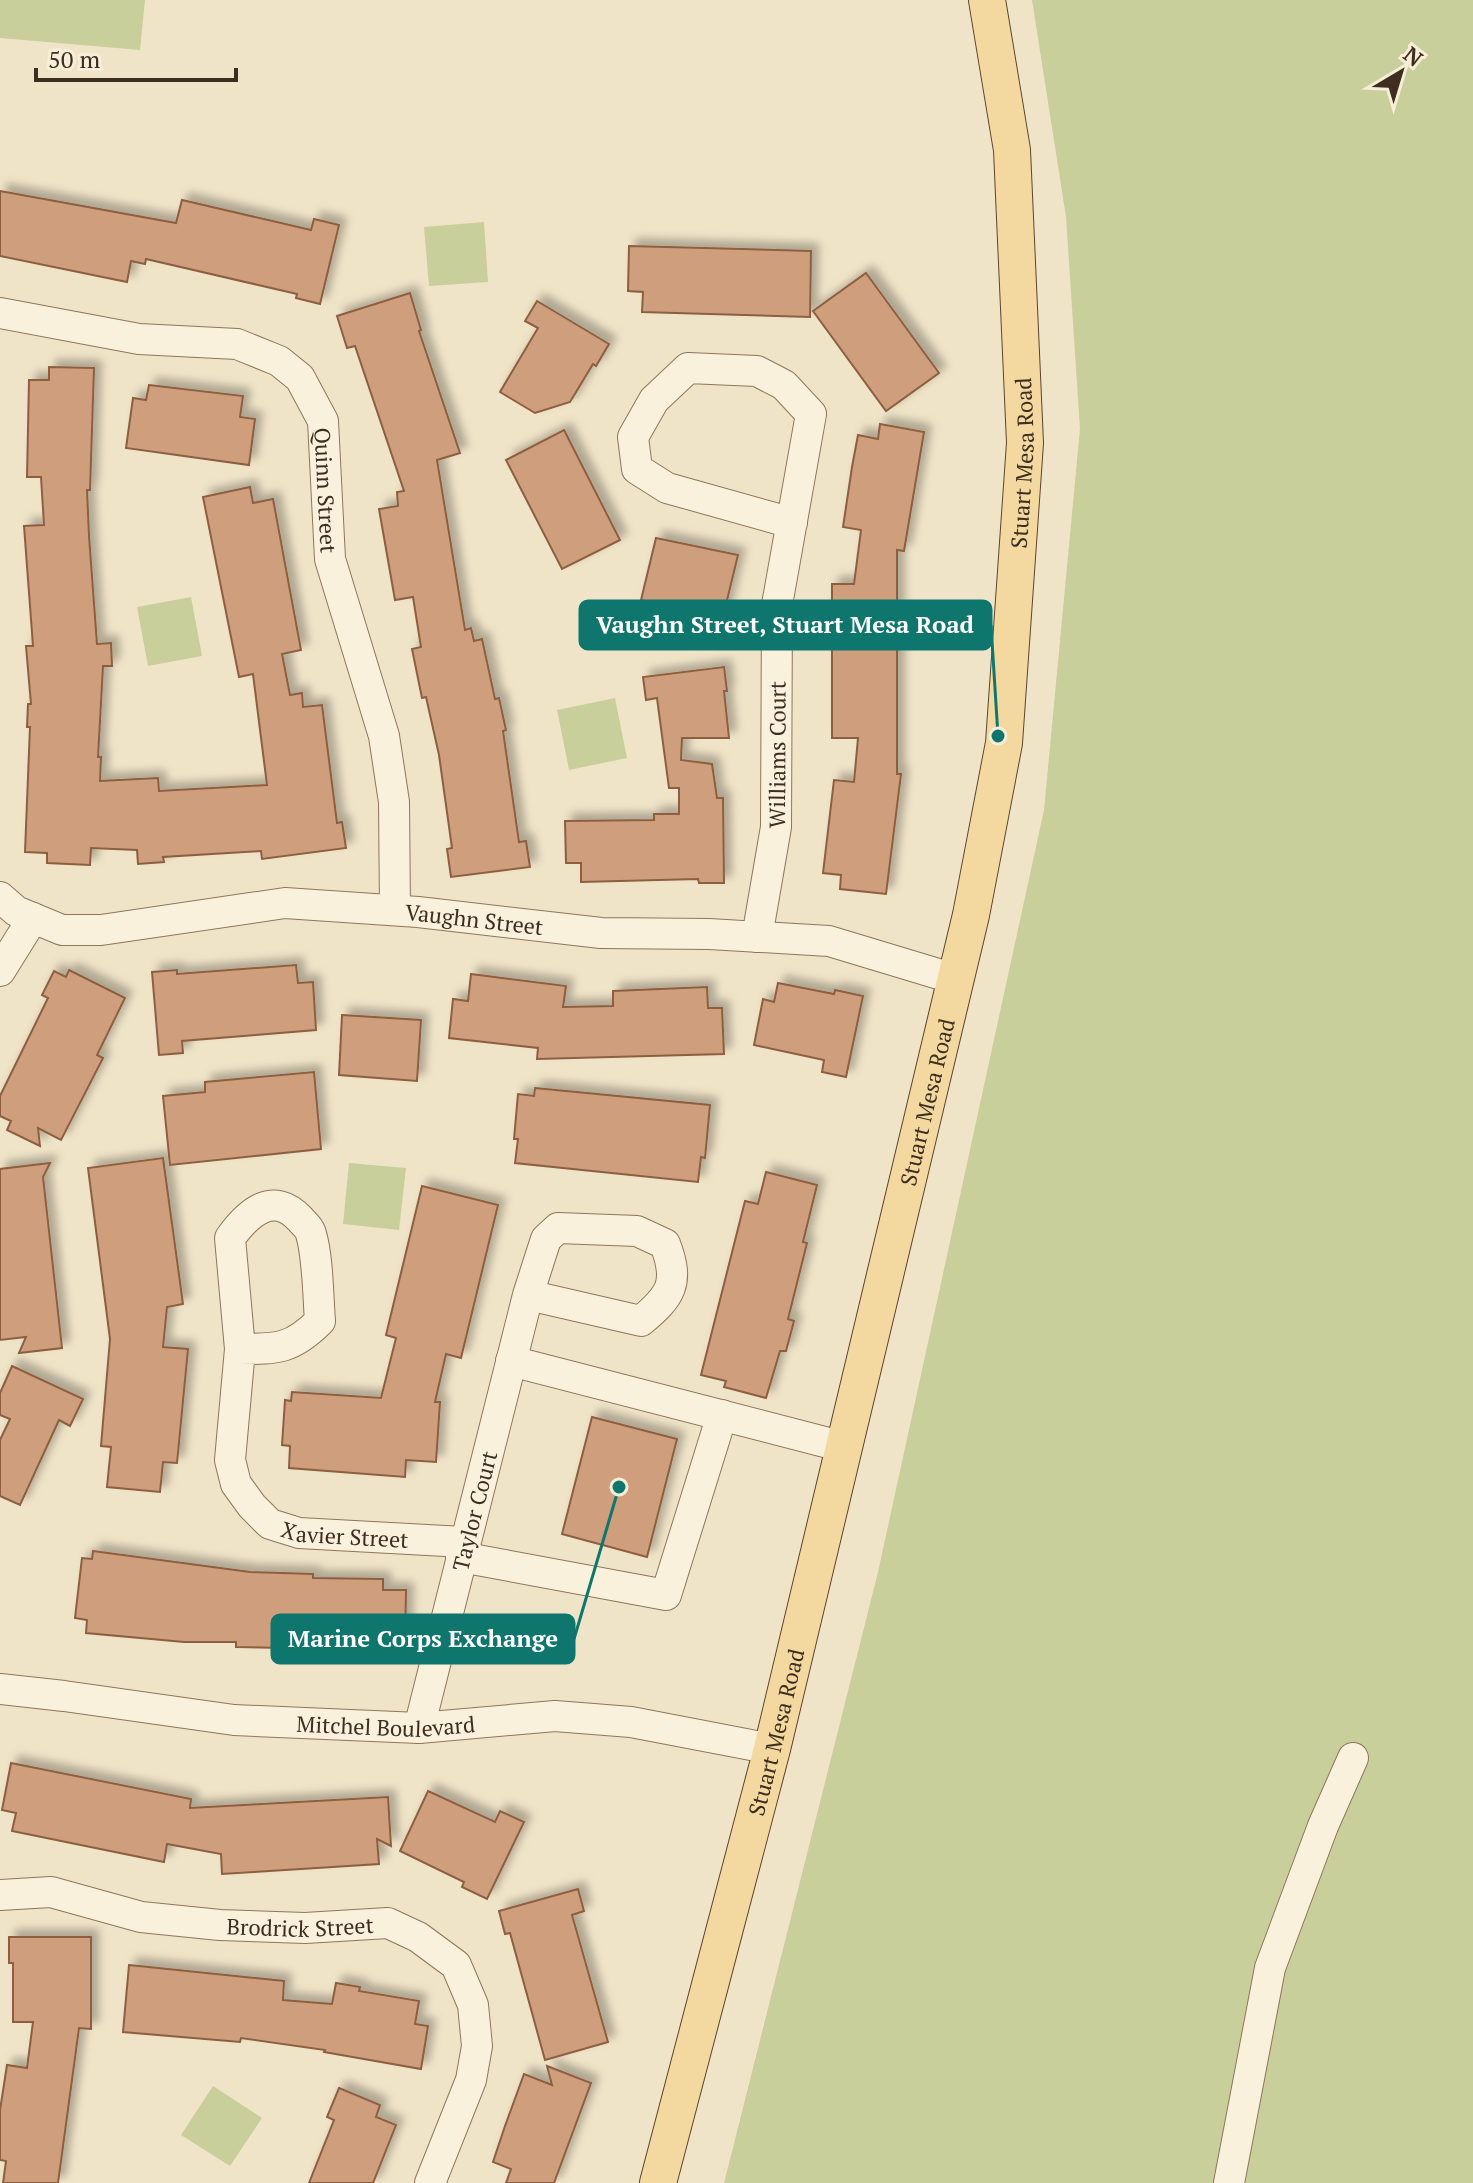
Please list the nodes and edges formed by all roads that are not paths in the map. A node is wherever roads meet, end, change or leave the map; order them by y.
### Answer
1 (987, 0) edge
2 (0, 313) edge
3 (792, 523) junction
4 (0, 897) edge
5 (395, 910) junction
6 (33, 918) junction
7 (757, 937) junction
8 (0, 971) edge
9 (955, 979) junction
10 (528, 1295) junction
11 (240, 1349) junction
12 (511, 1361) junction
13 (722, 1415) junction
14 (844, 1447) junction
15 (462, 1549) junction
16 (0, 1689) edge
17 (419, 1728) junction
18 (772, 1749) junction
19 (1353, 1758) dead end
20 (0, 1895) edge
21 (430, 2183) edge
22 (658, 2183) edge
23 (1229, 2183) edge

1 - 9 main road, Stuart Mesa Road
2 - 5 street, Quinn Street
3 - 3 street, Williams Court
3 - 7 street, Williams Court
4 - 6 street, Vaughn Street
5 - 6 street, Vaughn Street
5 - 7 street, Vaughn Street
6 - 8 street
7 - 9 street, Vaughn Street
9 - 14 main road, Stuart Mesa Road
10 - 10 street, Taylor Court
10 - 12 street, Taylor Court
11 - 11 street, Xavier Street
11 - 15 street, Xavier Street
12 - 13 street
12 - 15 street, Taylor Court
13 - 14 street
13 - 15 street, Xavier Street
14 - 18 main road, Stuart Mesa Road
15 - 17 street, Taylor Court
16 - 17 street, Mitchel Boulevard
17 - 18 street, Mitchel Boulevard
18 - 22 main road, Stuart Mesa Road
19 - 23 street
20 - 21 street, Brodrick Street

